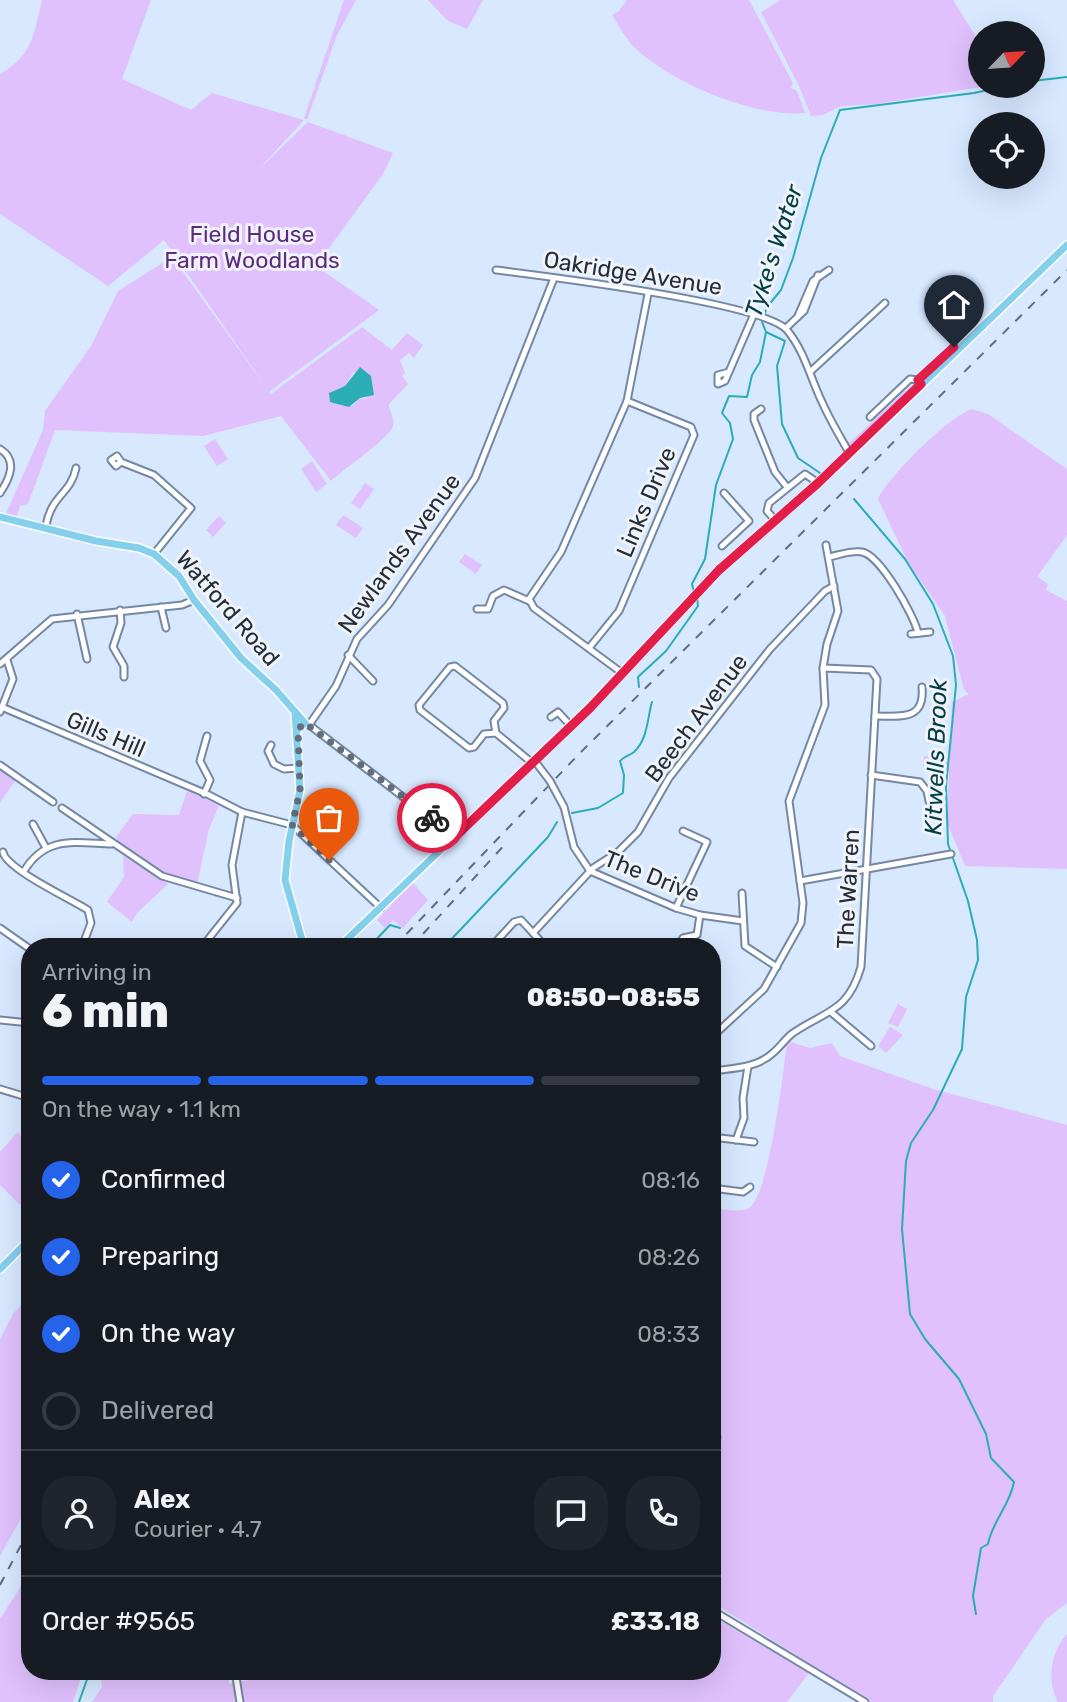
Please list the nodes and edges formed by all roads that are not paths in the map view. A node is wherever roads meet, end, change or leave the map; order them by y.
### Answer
1 (1067, 245) edge
2 (496, 270) dead end
3 (829, 270) dead end
4 (554, 278) junction
5 (644, 293) junction
6 (884, 303) dead end
7 (754, 314) junction
8 (786, 328) junction
9 (811, 371) junction
10 (729, 372) dead end
11 (919, 382) junction
12 (627, 401) junction
13 (761, 408) dead end
14 (870, 417) dead end
15 (0, 449) edge
16 (850, 454) junction
17 (121, 462) dead end
18 (76, 468) dead end
19 (818, 483) junction
20 (787, 487) junction
21 (0, 493) edge
22 (724, 493) dead end
23 (0, 517) edge
24 (775, 520) junction
25 (46, 526) junction
26 (736, 533) junction
27 (722, 545) dead end
28 (747, 545) junction
29 (826, 545) dead end
30 (154, 554) junction
31 (829, 557) junction
32 (834, 586) junction
33 (194, 600) junction
34 (529, 601) junction
35 (161, 607) junction
36 (477, 609) dead end
37 (120, 610) junction
38 (77, 614) junction
39 (166, 628) dead end
40 (930, 632) dead end
41 (918, 633) junction
42 (911, 634) dead end
43 (589, 648) junction
44 (348, 655) junction
45 (87, 659) dead end
46 (7, 660) junction
47 (0, 664) edge
48 (823, 668) junction
49 (622, 673) junction
50 (124, 677) dead end
51 (373, 681) dead end
52 (922, 687) dead end
53 (2, 710) edge
54 (295, 712) junction
55 (875, 716) junction
56 (551, 717) dead end
57 (307, 724) junction
58 (571, 726) junction
59 (298, 729) junction
60 (496, 733) junction
61 (207, 736) dead end
62 (271, 745) dead end
63 (533, 761) junction
64 (0, 765) edge
65 (299, 768) junction
66 (871, 775) junction
67 (204, 793) junction
68 (929, 801) dead end
69 (53, 802) dead end
70 (62, 808) dead end
71 (242, 813) junction
72 (33, 824) dead end
73 (292, 825) junction
74 (683, 831) dead end
75 (454, 836) junction
76 (111, 844) junction
77 (46, 848) junction
78 (3, 852) dead end
79 (950, 854) dead end
80 (865, 870) junction
81 (24, 871) junction
82 (590, 871) junction
83 (800, 881) junction
84 (742, 893) dead end
85 (237, 898) junction
86 (381, 908) junction
87 (676, 908) junction
88 (700, 915) junction
89 (743, 921) junction
90 (0, 928) edge
91 (533, 933) junction
92 (85, 938) edge
93 (209, 938) edge
94 (301, 938) edge
95 (349, 938) edge
96 (499, 938) edge
97 (538, 938) edge
98 (684, 938) edge
99 (21, 943) edge
100 (777, 967) junction
101 (832, 1013) junction
102 (0, 1020) edge
103 (21, 1022) edge
104 (721, 1029) edge
105 (871, 1046) dead end
106 (748, 1066) junction
107 (721, 1070) edge
108 (0, 1089) edge
109 (21, 1095) edge
110 (721, 1138) edge
111 (736, 1140) junction
112 (754, 1142) dead end
113 (750, 1187) dead end
114 (721, 1189) edge
115 (21, 1247) edge
116 (2, 1264) edge
117 (721, 1615) edge
118 (236, 1680) edge
119 (240, 1702) edge
120 (865, 1702) edge

1 - 11 main road
2 - 4 street, Oakridge Avenue
3 - 8 street
4 - 5 street, Oakridge Avenue
4 - 44 street, Newlands Avenue
5 - 7 street, Oakridge Avenue
5 - 12 street
6 - 9 street
7 - 8 street, Oakridge Avenue
7 - 10 street
8 - 9 street
9 - 16 street
11 - 14 street
11 - 16 main road
12 - 34 street
12 - 43 street, Links Drive
13 - 20 street
15 - 21 street
16 - 19 main road
17 - 30 street
18 - 25 street
19 - 20 street
19 - 24 main road
20 - 24 street
22 - 26 street
23 - 25 main road, Watford Road
24 - 28 main road
25 - 30 main road, Watford Road
26 - 27 street
26 - 28 street
28 - 49 main road
29 - 31 street
30 - 33 main road, Watford Road
31 - 32 street
31 - 41 street
32 - 48 street
32 - 82 street, Beech Avenue
33 - 35 street
33 - 54 main road, Watford Road
34 - 36 street
34 - 43 street
35 - 37 street
35 - 39 street
37 - 38 street
37 - 50 street
38 - 45 street
38 - 46 street
40 - 41 street
41 - 42 street
43 - 49 street
44 - 51 street
44 - 57 street, Newlands Avenue
46 - 47 street
46 - 53 street, Gills Hill
48 - 55 street, The Warren
48 - 83 street
49 - 58 main road
52 - 55 street
53 - 67 street, Gills Hill
54 - 57 main road, Watford Road
54 - 59 main road
55 - 66 street, The Warren
56 - 58 street
57 - 59 main road
57 - 75 street
58 - 63 main road
59 - 65 main road
60 - 60 street
60 - 63 street, The Drive
61 - 67 street
62 - 65 street
63 - 75 main road
63 - 82 street, The Drive, bridge
64 - 69 street
65 - 73 main road
66 - 68 street
66 - 80 street, The Warren
67 - 71 street, Gills Hill
70 - 76 street
71 - 73 street, Gills Hill
71 - 85 street
72 - 77 street
73 - 86 street
73 - 94 main road
74 - 87 street
75 - 86 main road
76 - 77 street
76 - 85 street
77 - 81 street
78 - 81 street
79 - 80 street
80 - 83 street
80 - 101 street, The Warren
81 - 92 street
82 - 87 street, The Drive
82 - 91 street, Beech Avenue
83 - 100 street
84 - 89 street
85 - 93 street
86 - 95 main road
87 - 88 street, The Drive
88 - 89 street, The Drive
88 - 98 street
89 - 100 street
90 - 99 street
91 - 96 street
91 - 97 street
100 - 104 street
101 - 105 street
101 - 106 street, The Warren
102 - 103 street
106 - 107 street, The Warren
106 - 111 street
108 - 109 street
110 - 111 street
111 - 112 street
113 - 114 street
115 - 116 main road
117 - 120 street
118 - 119 street

